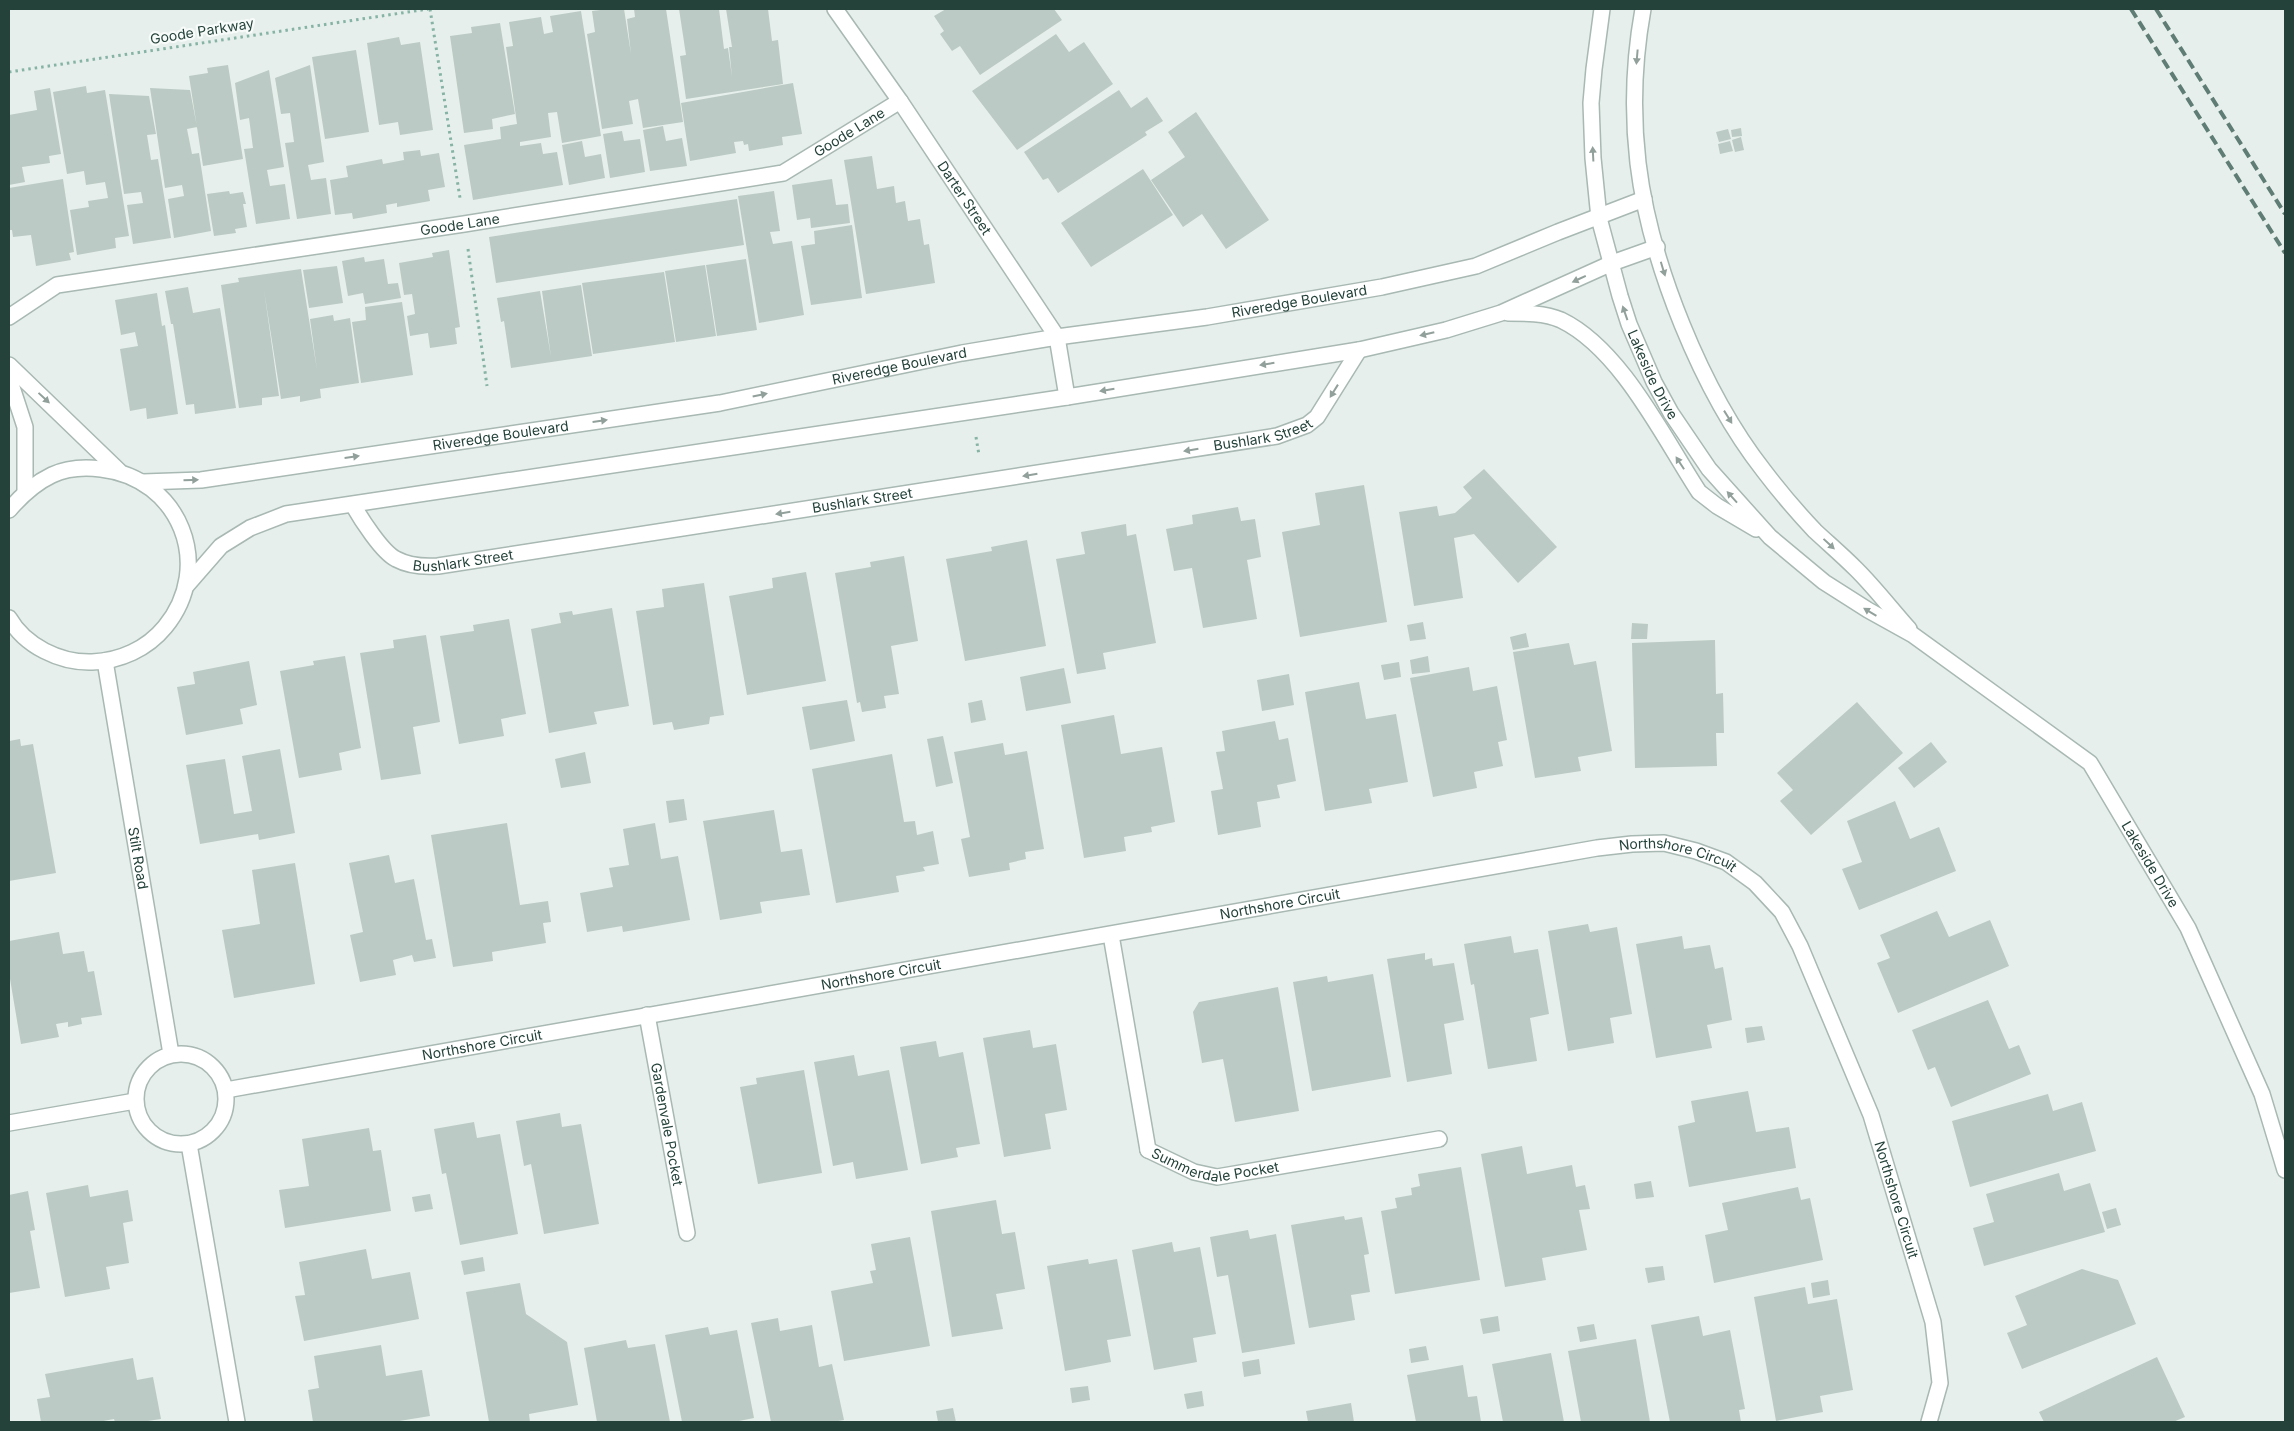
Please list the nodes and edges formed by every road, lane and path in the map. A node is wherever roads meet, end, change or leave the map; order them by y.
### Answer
1 (428, 9) edge
2 (835, 9) edge
3 (1602, 9) edge
4 (1643, 9) edge
5 (9, 72) edge
6 (900, 101) junction
7 (1644, 199) junction
8 (1599, 218) junction
9 (1657, 247) junction
10 (1612, 263) junction
11 (1501, 313) junction
12 (9, 317) edge
13 (1057, 337) junction
14 (1359, 350) junction
15 (9, 365) edge
16 (9, 378) edge
17 (1067, 396) junction
18 (976, 435) dead end
19 (980, 463) dead end
20 (119, 471) junction
21 (143, 482) junction
22 (25, 492) junction
23 (353, 505) junction
24 (9, 510) edge
25 (1770, 537) junction
26 (187, 584) junction
27 (9, 618) edge
28 (1913, 635) junction
29 (106, 661) junction
30 (1111, 935) junction
31 (647, 1015) junction
32 (171, 1054) junction
33 (226, 1090) junction
34 (135, 1101) junction
35 (9, 1123) edge
36 (1439, 1139) dead end
37 (189, 1144) junction
38 (2285, 1170) edge
39 (688, 1233) dead end
40 (237, 1422) edge
41 (1930, 1422) edge

1 - 5 path, Goode Parkway
2 - 6 street, Darter Street
8 -> 3 street, Lakeside Drive
4 -> 7 street, Lakeside Drive
6 - 12 street, Goode Lane
6 - 13 street, Darter Street
7 - 8 street, Riveredge Boulevard
7 - 9 street, Lakeside Drive
8 - 10 street, Lakeside Drive
8 - 13 street, Riveredge Boulevard
9 - 10 street
9 -> 28 street, Lakeside Drive
10 -> 11 street
25 -> 10 street, Lakeside Drive
11 -> 14 street
25 -> 11 street
13 - 17 street, Darter Street
21 -> 13 street, Riveredge Boulevard
14 -> 17 street
14 -> 23 street, Bushlark Street
15 -> 20 street
16 - 22 street
17 - 23 street
18 - 19 path
20 - 21 street
20 - 22 street
21 - 26 street
22 - 24 street
23 - 26 street
28 -> 25 street, Lakeside Drive
26 - 29 street
27 - 29 street
28 - 38 street, Lakeside Drive
29 - 32 street, Stilt Road
30 - 31 street, Northshore Circuit
30 - 36 street, Summerdale Pocket
30 - 41 street, Northshore Circuit
31 - 33 street, Northshore Circuit
31 - 39 street, Gardenvale Pocket
32 - 33 street
32 - 34 street
33 - 37 street
34 - 35 street
34 - 37 street
37 - 40 street

